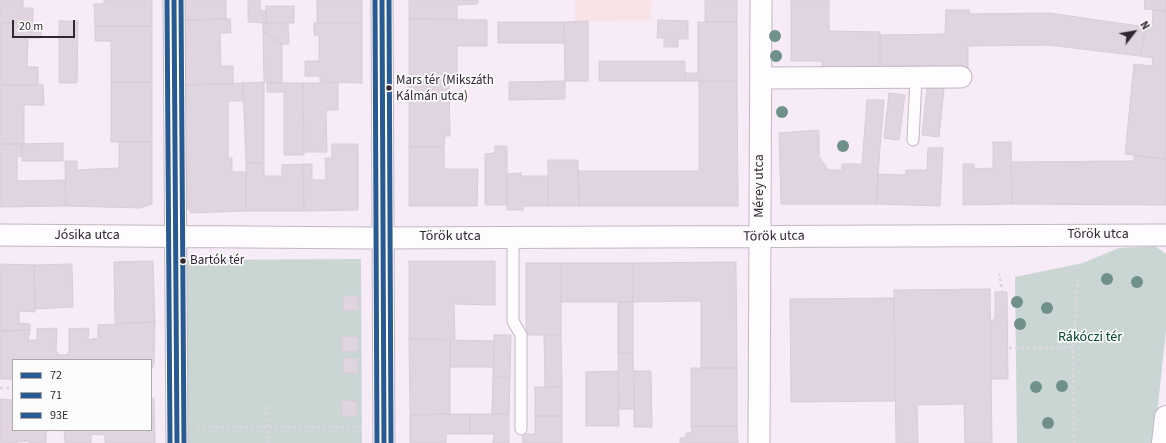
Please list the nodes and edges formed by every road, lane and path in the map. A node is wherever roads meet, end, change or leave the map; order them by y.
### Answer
1 (174, 0) edge
2 (382, 0) edge
3 (761, 0) edge
4 (961, 77) dead end
5 (761, 78) junction
6 (916, 78) junction
7 (913, 140) dead end
8 (0, 235) edge
9 (1166, 235) edge
10 (175, 236) junction
11 (513, 237) junction
12 (760, 237) junction
13 (383, 238) junction
14 (999, 273) dead end
15 (1078, 276) dead end
16 (991, 338) dead end
17 (1003, 338) junction
18 (1073, 347) junction
19 (1003, 348) junction
20 (991, 364) dead end
21 (0, 388) edge
22 (12, 388) edge
23 (266, 406) dead end
24 (1166, 417) edge
25 (367, 426) dead end
26 (267, 427) junction
27 (521, 429) dead end
28 (177, 435) edge
29 (268, 443) edge
30 (384, 443) edge
31 (759, 443) edge
32 (1074, 443) edge
33 (1163, 443) edge

1 - 10 street
2 - 13 street
3 - 5 street, Mérey utca
4 - 6 street
5 - 6 street
5 - 12 street, Mérey utca
6 - 7 lane
8 - 10 street, Jósika utca
9 - 12 street, Török utca
10 - 13 street
10 - 28 street
11 - 12 street, Török utca
11 - 13 street, Török utca
11 - 27 lane
12 - 31 street, Mérey utca
13 - 30 street
14 - 17 path
15 - 18 path
16 - 17 path
17 - 19 path
18 - 19 path
18 - 32 path
19 - 20 path
21 - 22 path
23 - 26 path
24 - 33 street
25 - 26 path
26 - 28 path
26 - 29 path

